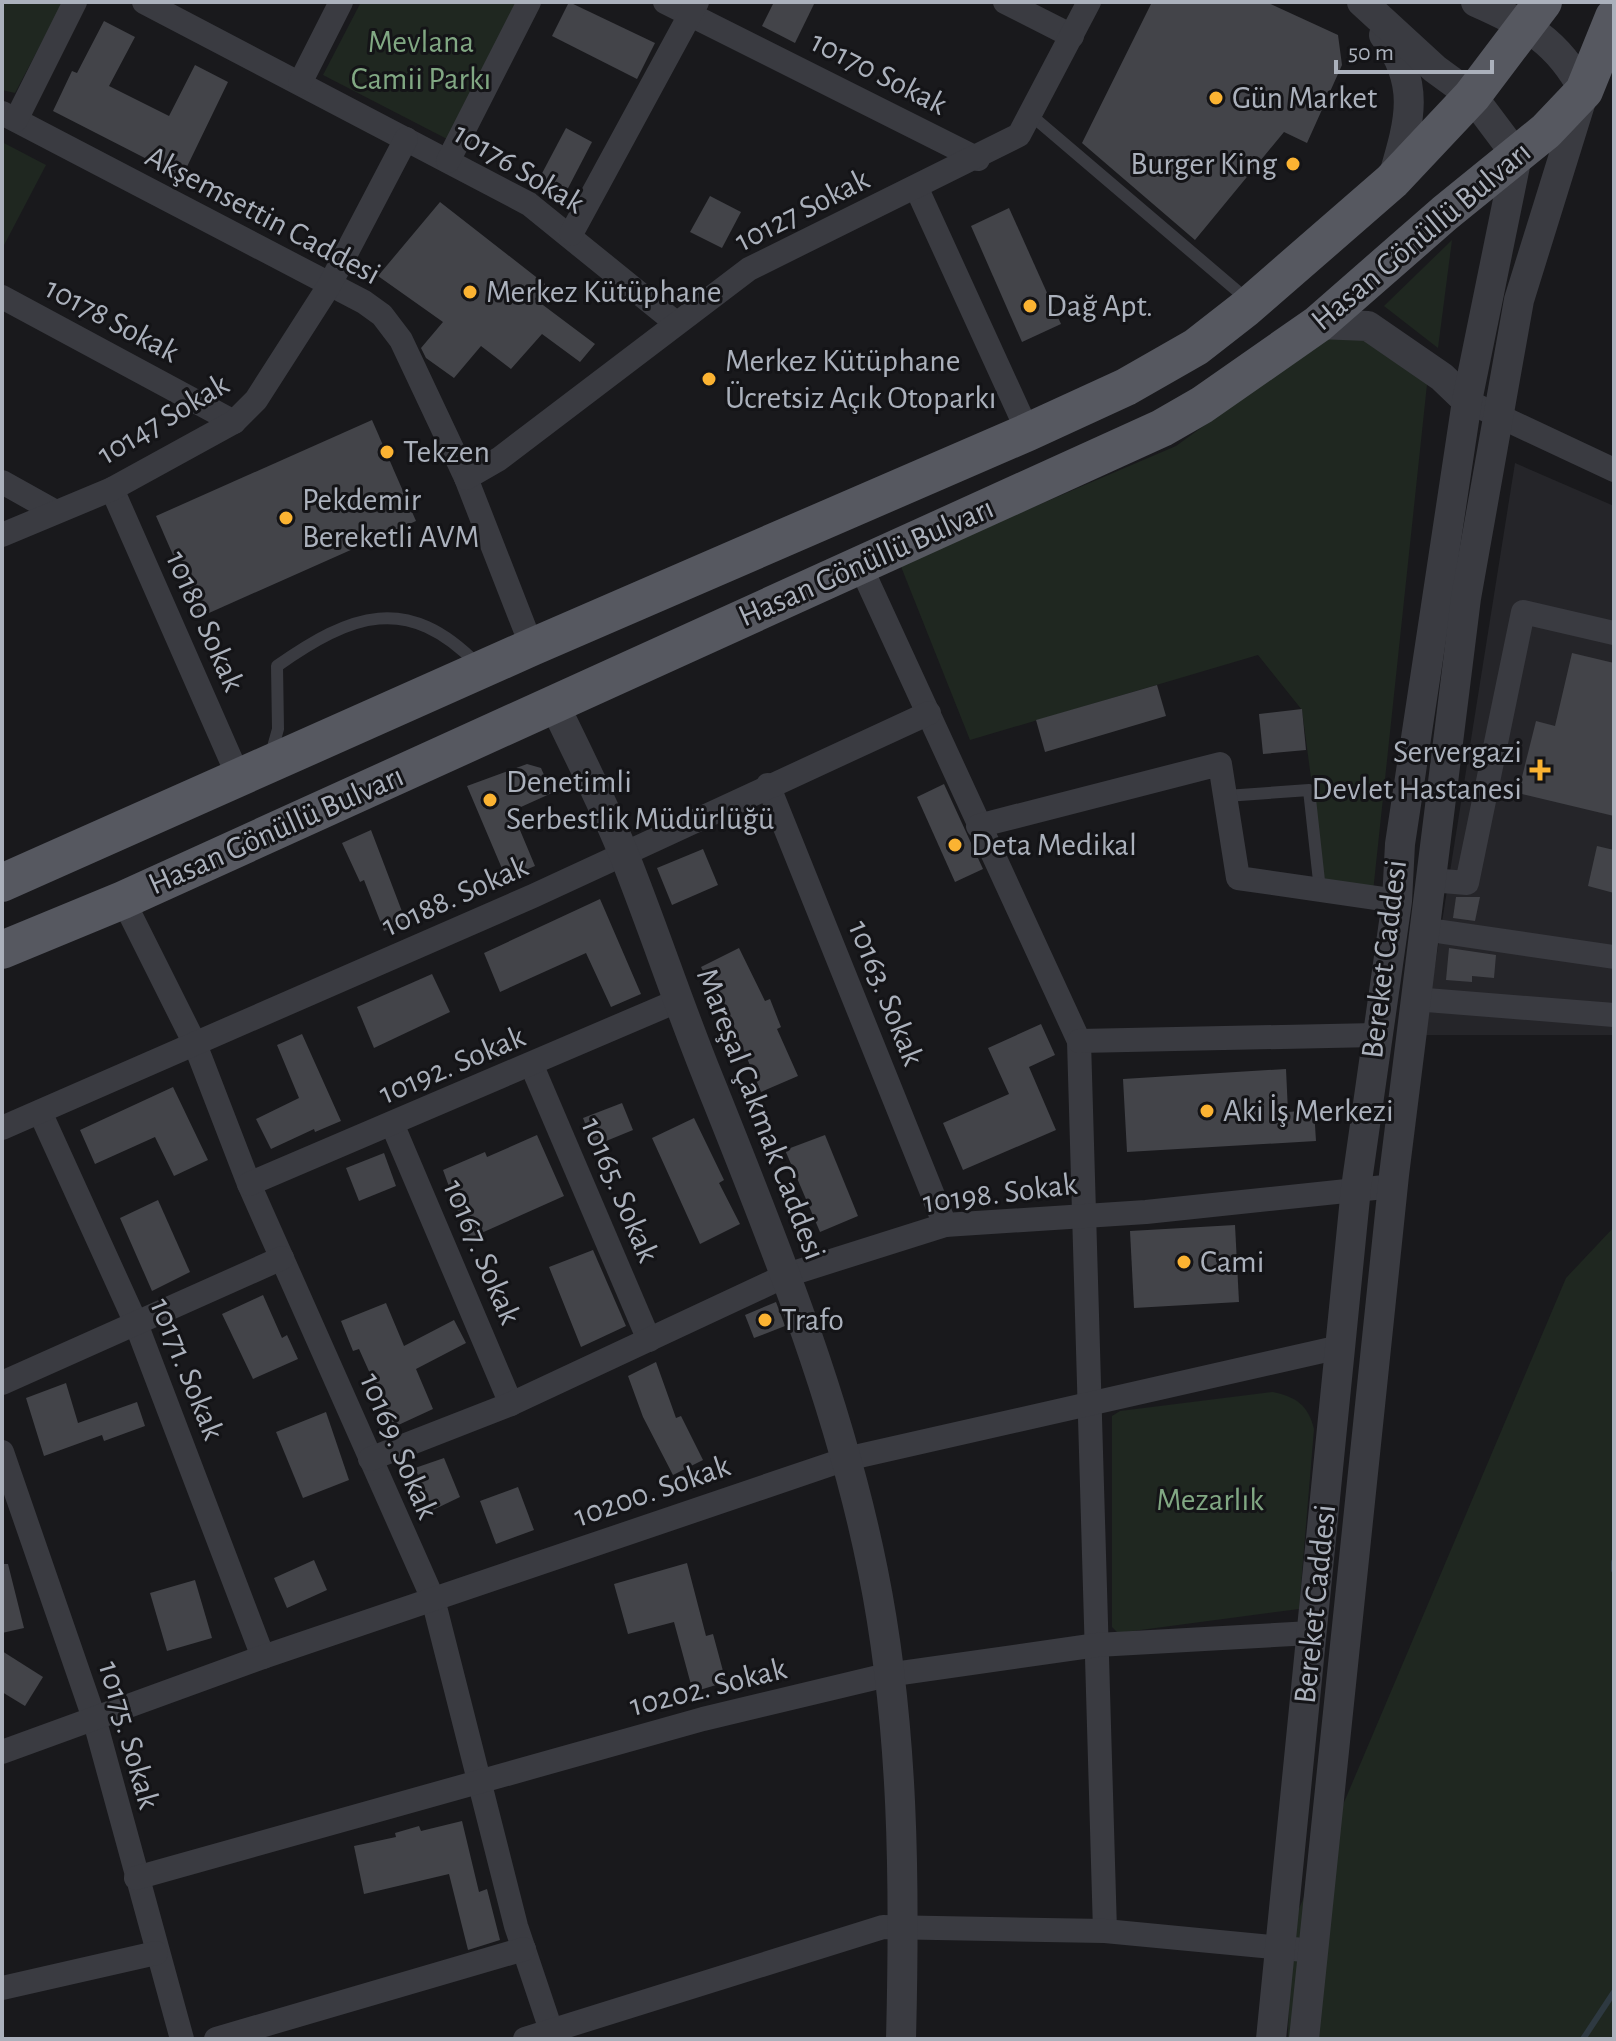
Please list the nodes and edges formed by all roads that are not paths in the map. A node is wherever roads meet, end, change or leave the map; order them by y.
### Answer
1 (75, 2) edge
2 (341, 2) edge
3 (529, 2) edge
4 (665, 2) edge
5 (1005, 2) edge
6 (1089, 2) edge
7 (1360, 2) edge
8 (1476, 2) edge
9 (155, 4) edge
10 (694, 8) edge
11 (1535, 13) edge
12 (1612, 28) edge
13 (1072, 36) junction
14 (300, 83) junction
15 (1584, 91) junction
16 (1472, 96) junction
17 (9, 116) edge
18 (1032, 116) junction
19 (406, 139) junction
20 (1517, 156) junction
21 (978, 159) junction
22 (448, 161) junction
23 (1392, 181) junction
24 (917, 189) junction
25 (571, 234) junction
26 (329, 286) junction
27 (2, 297) edge
28 (1252, 303) junction
29 (676, 323) junction
30 (1318, 324) junction
31 (1467, 401) junction
32 (1497, 415) junction
33 (234, 422) junction
34 (1028, 432) junction
35 (1614, 470) edge
36 (466, 478) junction
37 (2, 482) edge
38 (112, 489) junction
39 (54, 511) junction
40 (2, 535) edge
41 (859, 563) junction
42 (1614, 633) edge
43 (532, 647) junction
44 (483, 670) junction
45 (554, 704) junction
46 (929, 713) junction
47 (254, 772) junction
48 (768, 785) junction
49 (1226, 796) junction
50 (978, 826) junction
51 (624, 855) junction
52 (1430, 880) junction
53 (2, 883) edge
54 (1320, 890) junction
55 (123, 900) junction
56 (1397, 901) junction
57 (1423, 929) junction
58 (2, 950) edge
59 (1614, 957) edge
60 (1414, 999) junction
61 (677, 1001) junction
62 (1614, 1015) edge
63 (1376, 1035) junction
64 (1079, 1041) junction
65 (195, 1044) junction
66 (532, 1066) junction
67 (40, 1112) junction
68 (393, 1126) junction
69 (2, 1128) edge
70 (249, 1184) junction
71 (1394, 1186) junction
72 (1356, 1188) junction
73 (1084, 1215) junction
74 (945, 1225) junction
75 (282, 1258) junction
76 (787, 1275) junction
77 (135, 1321) junction
78 (649, 1340) junction
79 (1340, 1347) junction
80 (2, 1383) edge
81 (1089, 1401) junction
82 (511, 1404) junction
83 (2, 1452) edge
84 (370, 1459) junction
85 (846, 1459) junction
86 (433, 1599) junction
87 (1311, 1633) junction
88 (1097, 1645) junction
89 (263, 1657) junction
90 (887, 1675) junction
91 (94, 1718) junction
92 (2, 1752) edge
93 (479, 1783) junction
94 (136, 1878) junction
95 (904, 1927) junction
96 (1105, 1931) junction
97 (1280, 1946) junction
98 (524, 1949) junction
99 (1314, 1951) junction
100 (156, 1953) junction
101 (2, 1988) edge
102 (553, 2034) edge
103 (182, 2039) edge
104 (216, 2039) edge
105 (525, 2039) edge
106 (901, 2039) edge
107 (1271, 2039) edge
108 (1304, 2039) edge

1 - 17 street
2 - 14 street
3 - 22 street
4 - 10 street, 10170 Sokak
5 - 13 street
6 - 13 street, 10127 Sokak
7 - 16 street
7 - 23 street
8 - 11 street
9 - 14 street, 10176 Sokak
10 - 21 street, 10170 Sokak
10 - 25 street
11 - 15 street
11 - 16 main road, Hasan Gönüllü Bulvarı
12 - 15 main road, Hasan Gönüllü Bulvarı
13 - 18 street, 10127 Sokak
14 - 19 street, 10176 Sokak
15 - 20 main road, Hasan Gönüllü Bulvarı
15 - 32 street, Bereket Caddesi
16 - 20 street
16 - 23 main road, Hasan Gönüllü Bulvarı
17 - 26 street, Akşemsettin Caddesi
18 - 21 street, 10127 Sokak
18 - 28 lane
19 - 22 street, 10176 Sokak
19 - 26 street, 10147 Sokak
20 - 30 main road, Hasan Gönüllü Bulvarı
20 - 31 street, Bereket Caddesi
21 - 24 street, 10127 Sokak
22 - 25 street, 10176 Sokak
23 - 28 main road, Hasan Gönüllü Bulvarı
24 - 29 street, 10127 Sokak
24 - 34 street
25 - 29 street, 10176 Sokak
26 - 33 street, 10147 Sokak
26 - 36 street, Akşemsettin Caddesi
27 - 33 street, 10178 Sokak
28 - 34 main road, Hasan Gönüllü Bulvarı
29 - 36 street, 10127 Sokak
30 - 31 street
30 - 41 main road, Hasan Gönüllü Bulvarı
31 - 32 street
31 - 56 street, Bereket Caddesi
32 - 35 street
32 - 52 street, Bereket Caddesi
33 - 38 street, 10147 Sokak
34 - 43 main road, Hasan Gönüllü Bulvarı
36 - 43 street, Akşemsettin Caddesi
37 - 39 street
38 - 39 street, 10147 Sokak
38 - 47 street, 10180 Sokak
39 - 40 street, 10147 Sokak
41 - 45 main road, Hasan Gönüllü Bulvarı
41 - 46 street
42 - 52 street
43 - 44 main road, Hasan Gönüllü Bulvarı
44 - 47 main road, Hasan Gönüllü Bulvarı
44 - 47 lane
45 - 51 street, Mareşal Çakmak Caddesi
45 - 55 main road, Hasan Gönüllü Bulvarı
46 - 48 street, 10188. Sokak
46 - 50 street
47 - 53 main road, Hasan Gönüllü Bulvarı
48 - 51 street, 10188. Sokak
48 - 74 street, 10163. Sokak
49 - 50 street
49 - 54 street
49 - 54 lane
50 - 64 street
51 - 61 street, Mareşal Çakmak Caddesi
51 - 65 street, 10188. Sokak
52 - 57 street, Bereket Caddesi
54 - 56 street
55 - 58 main road, Hasan Gönüllü Bulvarı
55 - 65 street, 10169. Sokak
56 - 63 street, Bereket Caddesi
57 - 59 street
57 - 60 street, Bereket Caddesi
60 - 62 street
60 - 71 street, Bereket Caddesi
61 - 66 street, 10192. Sokak
61 - 76 street, Mareşal Çakmak Caddesi
63 - 64 street
63 - 72 street, Bereket Caddesi
64 - 73 street
65 - 67 street, 10188. Sokak
65 - 70 street, 10169. Sokak
66 - 68 street, 10192. Sokak
66 - 78 street, 10165. Sokak
67 - 69 street, 10188. Sokak
67 - 77 street, 10171. Sokak
68 - 70 street, 10192. Sokak
68 - 82 street, 10167. Sokak
70 - 75 street, 10169. Sokak
71 - 72 street, 10198. Sokak
71 - 99 street, Bereket Caddesi
72 - 73 street, 10198. Sokak
72 - 79 street, Bereket Caddesi
73 - 74 street, 10198. Sokak
73 - 81 street
74 - 76 street, 10198. Sokak
75 - 77 street
75 - 84 street, 10169. Sokak
76 - 78 street, 10198. Sokak
76 - 85 street, Mareşal Çakmak Caddesi
77 - 80 street
77 - 89 street, 10171. Sokak
78 - 82 street, 10198. Sokak
79 - 81 street, 10200. Sokak
79 - 87 street, Bereket Caddesi
81 - 85 street, 10200. Sokak
81 - 88 street
82 - 84 street, 10198. Sokak
83 - 91 street, 10175. Sokak
84 - 86 street, 10169. Sokak
85 - 86 street, 10200. Sokak
85 - 90 street, Mareşal Çakmak Caddesi
86 - 89 street, 10200. Sokak
86 - 93 street, 10169. Sokak
87 - 88 street, 10202. Sokak
87 - 97 street, Bereket Caddesi
88 - 90 street, 10202. Sokak
88 - 96 street
89 - 91 street, 10200. Sokak
90 - 93 street, 10202. Sokak
90 - 95 street, Mareşal Çakmak Caddesi
91 - 92 street, 10200. Sokak
91 - 94 street, 10175. Sokak
93 - 94 street, 10202. Sokak
93 - 98 street, 10169. Sokak
94 - 100 street, 10175. Sokak
95 - 96 street
95 - 102 street
95 - 106 street, Mareşal Çakmak Caddesi
96 - 97 street
97 - 99 street
97 - 107 street, Bereket Caddesi
98 - 102 street, 10169. Sokak
98 - 104 street
99 - 108 street, Bereket Caddesi
100 - 101 street
100 - 103 street, 10175. Sokak
102 - 105 street

